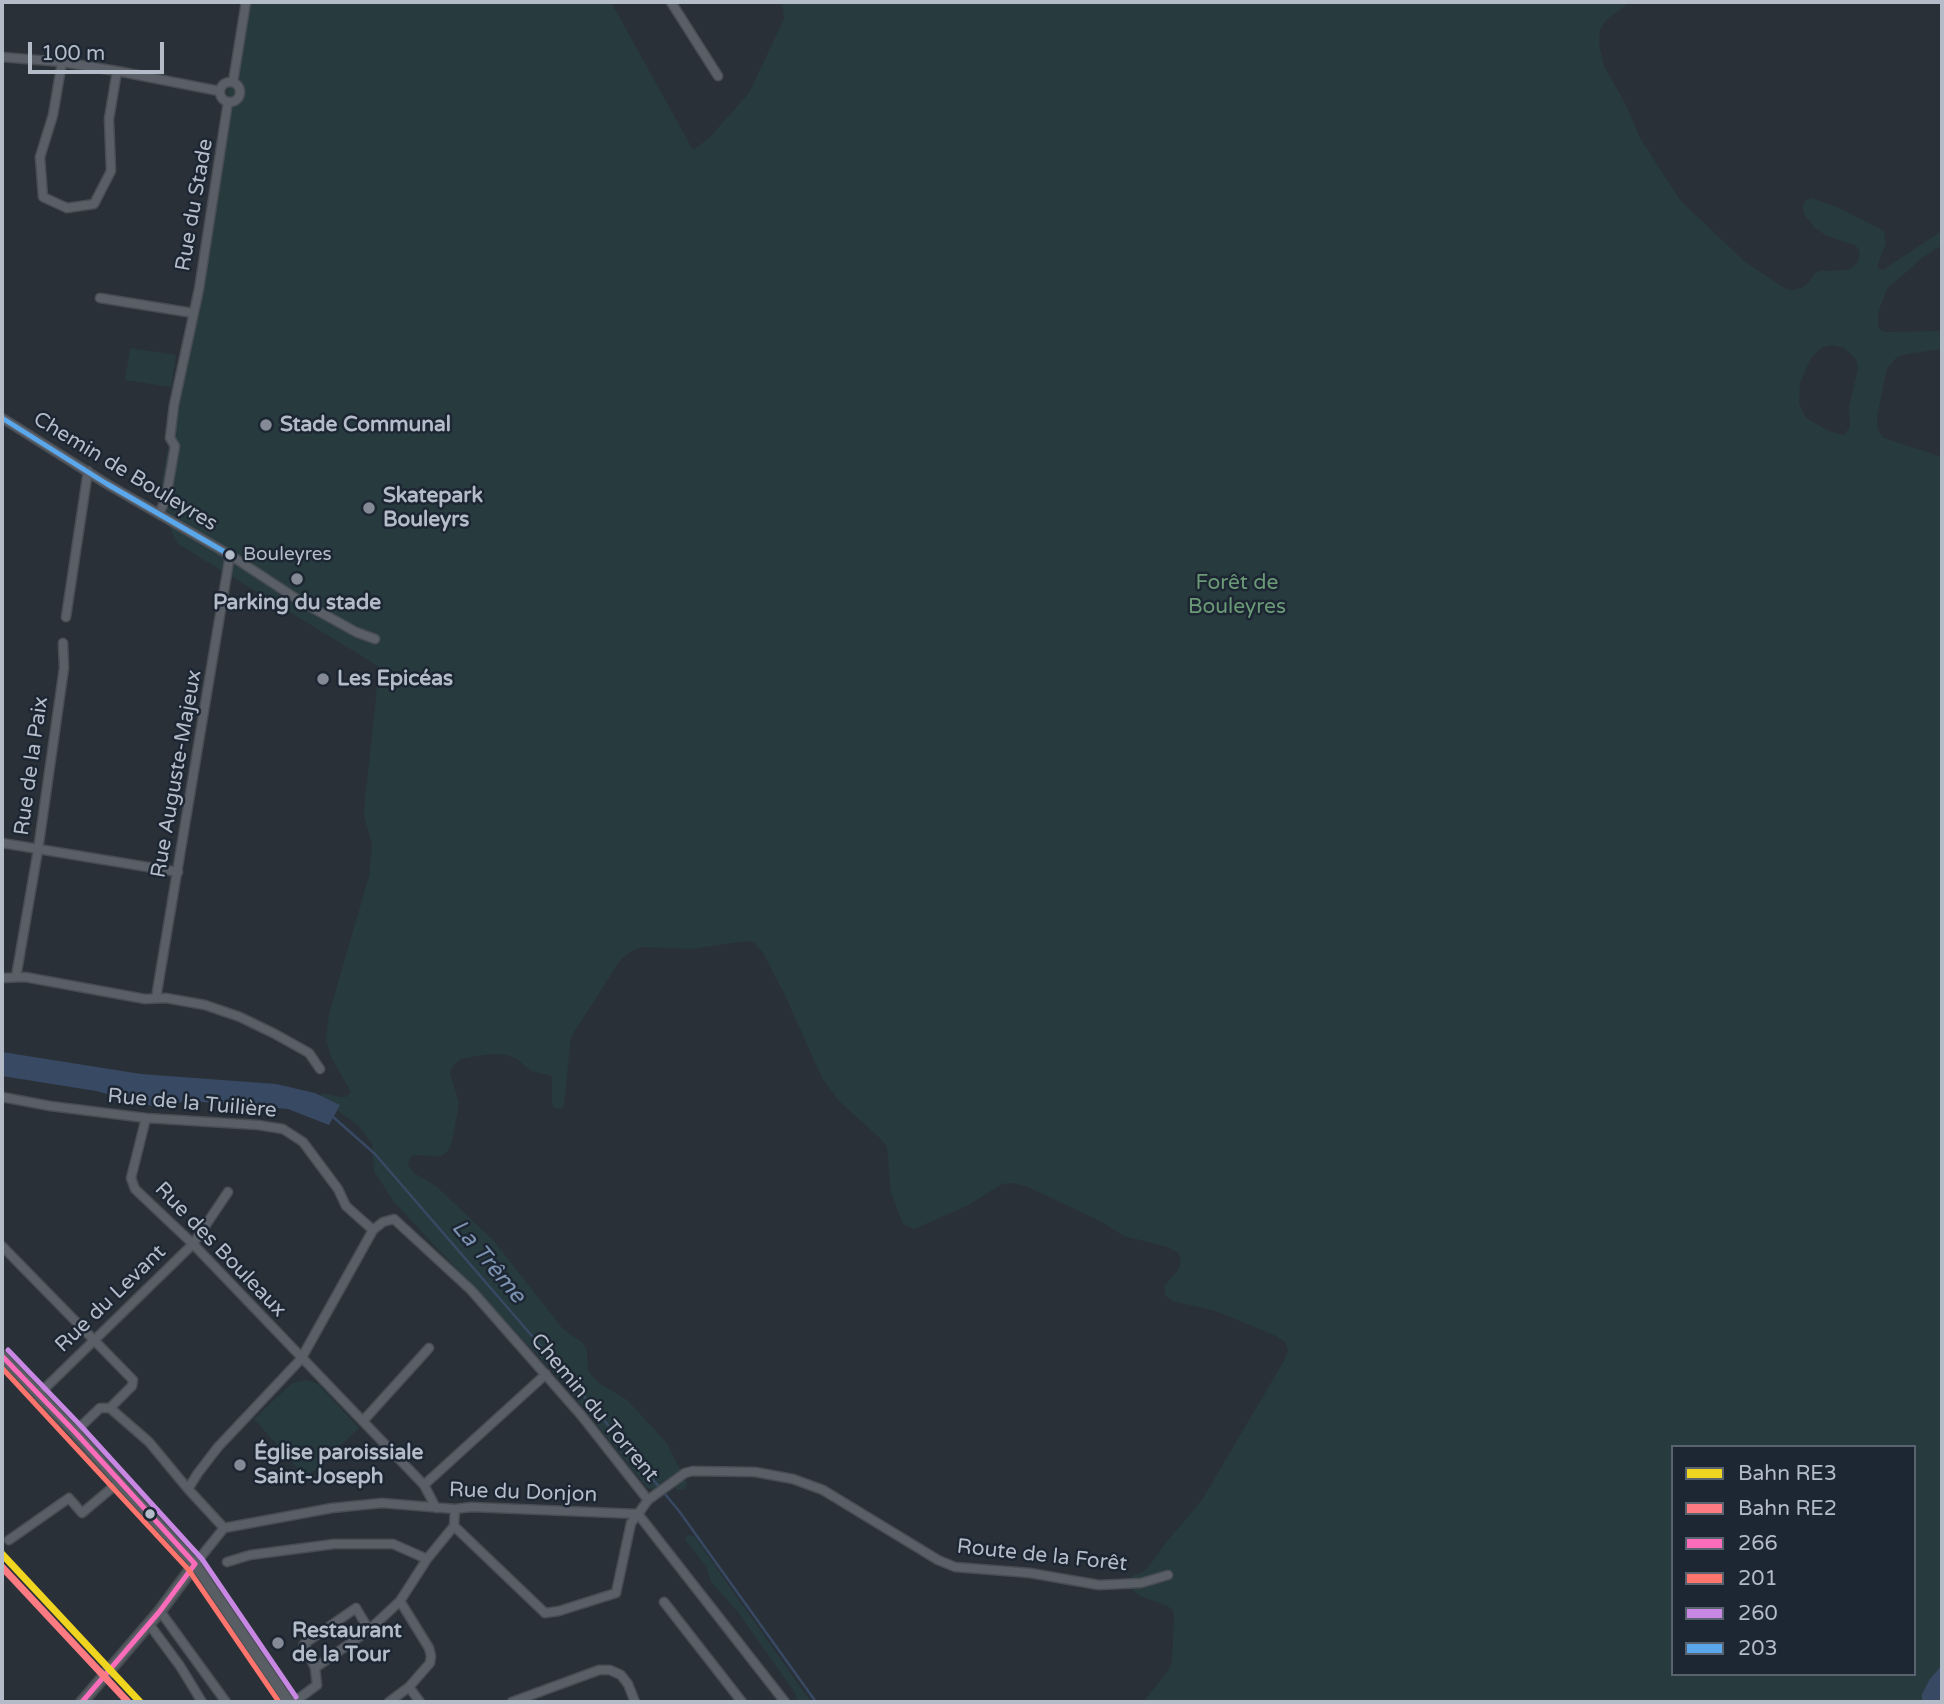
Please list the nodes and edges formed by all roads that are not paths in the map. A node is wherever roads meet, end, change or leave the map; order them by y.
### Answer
1 (246, 2) edge
2 (671, 2) edge
3 (2, 58) edge
4 (62, 62) junction
5 (117, 71) junction
6 (718, 76) dead end
7 (233, 82) junction
8 (219, 91) junction
9 (229, 102) junction
10 (100, 298) dead end
11 (193, 313) junction
12 (2, 418) edge
13 (88, 471) junction
14 (159, 514) junction
15 (230, 555) junction
16 (66, 617) dead end
17 (375, 639) dead end
18 (63, 643) dead end
19 (2, 844) edge
20 (38, 850) junction
21 (178, 872) junction
22 (16, 977) junction
23 (2, 978) edge
24 (156, 998) junction
25 (320, 1069) dead end
26 (3, 1099) edge
27 (146, 1118) junction
28 (228, 1192) dead end
29 (373, 1230) junction
30 (193, 1244) junction
31 (2, 1245) edge
32 (95, 1340) junction
33 (429, 1348) dead end
34 (2, 1356) edge
35 (301, 1359) junction
36 (546, 1374) junction
37 (39, 1394) junction
38 (110, 1408) junction
39 (363, 1421) junction
40 (75, 1432) junction
41 (118, 1482) junction
42 (424, 1485) junction
43 (188, 1489) junction
44 (651, 1498) junction
45 (436, 1508) junction
46 (455, 1509) junction
47 (638, 1514) junction
48 (454, 1525) junction
49 (224, 1528) junction
50 (9, 1541) dead end
51 (427, 1559) junction
52 (227, 1562) dead end
53 (195, 1564) junction
54 (1168, 1575) dead end
55 (400, 1601) junction
56 (664, 1601) dead end
57 (160, 1611) junction
58 (149, 1624) junction
59 (369, 1630) junction
60 (315, 1668) junction
61 (409, 1688) junction
62 (82, 1702) edge
63 (202, 1702) edge
64 (226, 1702) edge
65 (291, 1702) edge
66 (389, 1702) edge
67 (420, 1702) edge
68 (512, 1702) edge
69 (635, 1702) edge
70 (742, 1702) edge
71 (785, 1702) edge

1 - 7 street, Rue du Stade
2 - 6 street
3 - 4 street
4 - 5 street
4 - 5 street
5 - 8 street
7 - 8 street
7 - 9 street, Rue du Stade
8 - 9 street
9 - 11 street, Rue du Stade
10 - 11 street
11 - 14 street, Rue du Stade
12 - 13 street, Chemin de Bouleyres
13 - 14 street, Chemin de Bouleyres
13 - 16 street
14 - 15 street, Chemin de Bouleyres
15 - 17 street, Chemin de Bouleyres
15 - 21 street, Rue Auguste-Majeux
18 - 20 street, Rue de la Paix
19 - 20 street
20 - 21 street
20 - 22 street, Rue de la Paix
21 - 24 street, Rue Auguste-Majeux
22 - 23 street
22 - 24 street
24 - 25 street
26 - 27 street, Rue de la Tuilière
27 - 29 street, Rue de la Tuilière
27 - 30 street, Rue des Bouleaux
28 - 30 street, Rue du Levant
29 - 35 street
29 - 36 street, Chemin du Torrent
30 - 32 street, Rue du Levant
30 - 35 street, Rue des Bouleaux
31 - 32 street
32 - 37 street, Rue du Levant
32 - 38 street
33 - 39 street
34 - 37 main road
35 - 39 street, Rue des Bouleaux
35 - 43 street
36 - 42 street
36 - 44 street, Chemin du Torrent
37 - 40 main road
38 - 40 street
38 - 43 street
39 - 42 street, Rue des Bouleaux
40 - 41 main road
41 - 50 street
41 - 53 main road
42 - 45 street, Rue des Bouleaux
43 - 49 street
44 - 47 street
44 - 54 street, Route de la Forêt
45 - 46 street, Rue du Donjon
45 - 49 street, Rue du Donjon
46 - 47 street, Rue du Donjon
46 - 48 street
47 - 48 street
47 - 71 street
48 - 51 street
49 - 53 street
51 - 52 street
51 - 55 street
53 - 57 main road
53 - 65 main road
55 - 59 street
55 - 61 street
56 - 70 street
57 - 58 main road
57 - 64 street
58 - 62 main road
58 - 63 street
59 - 60 street
59 - 60 street
60 - 65 street
61 - 66 street
61 - 67 street
68 - 69 street

